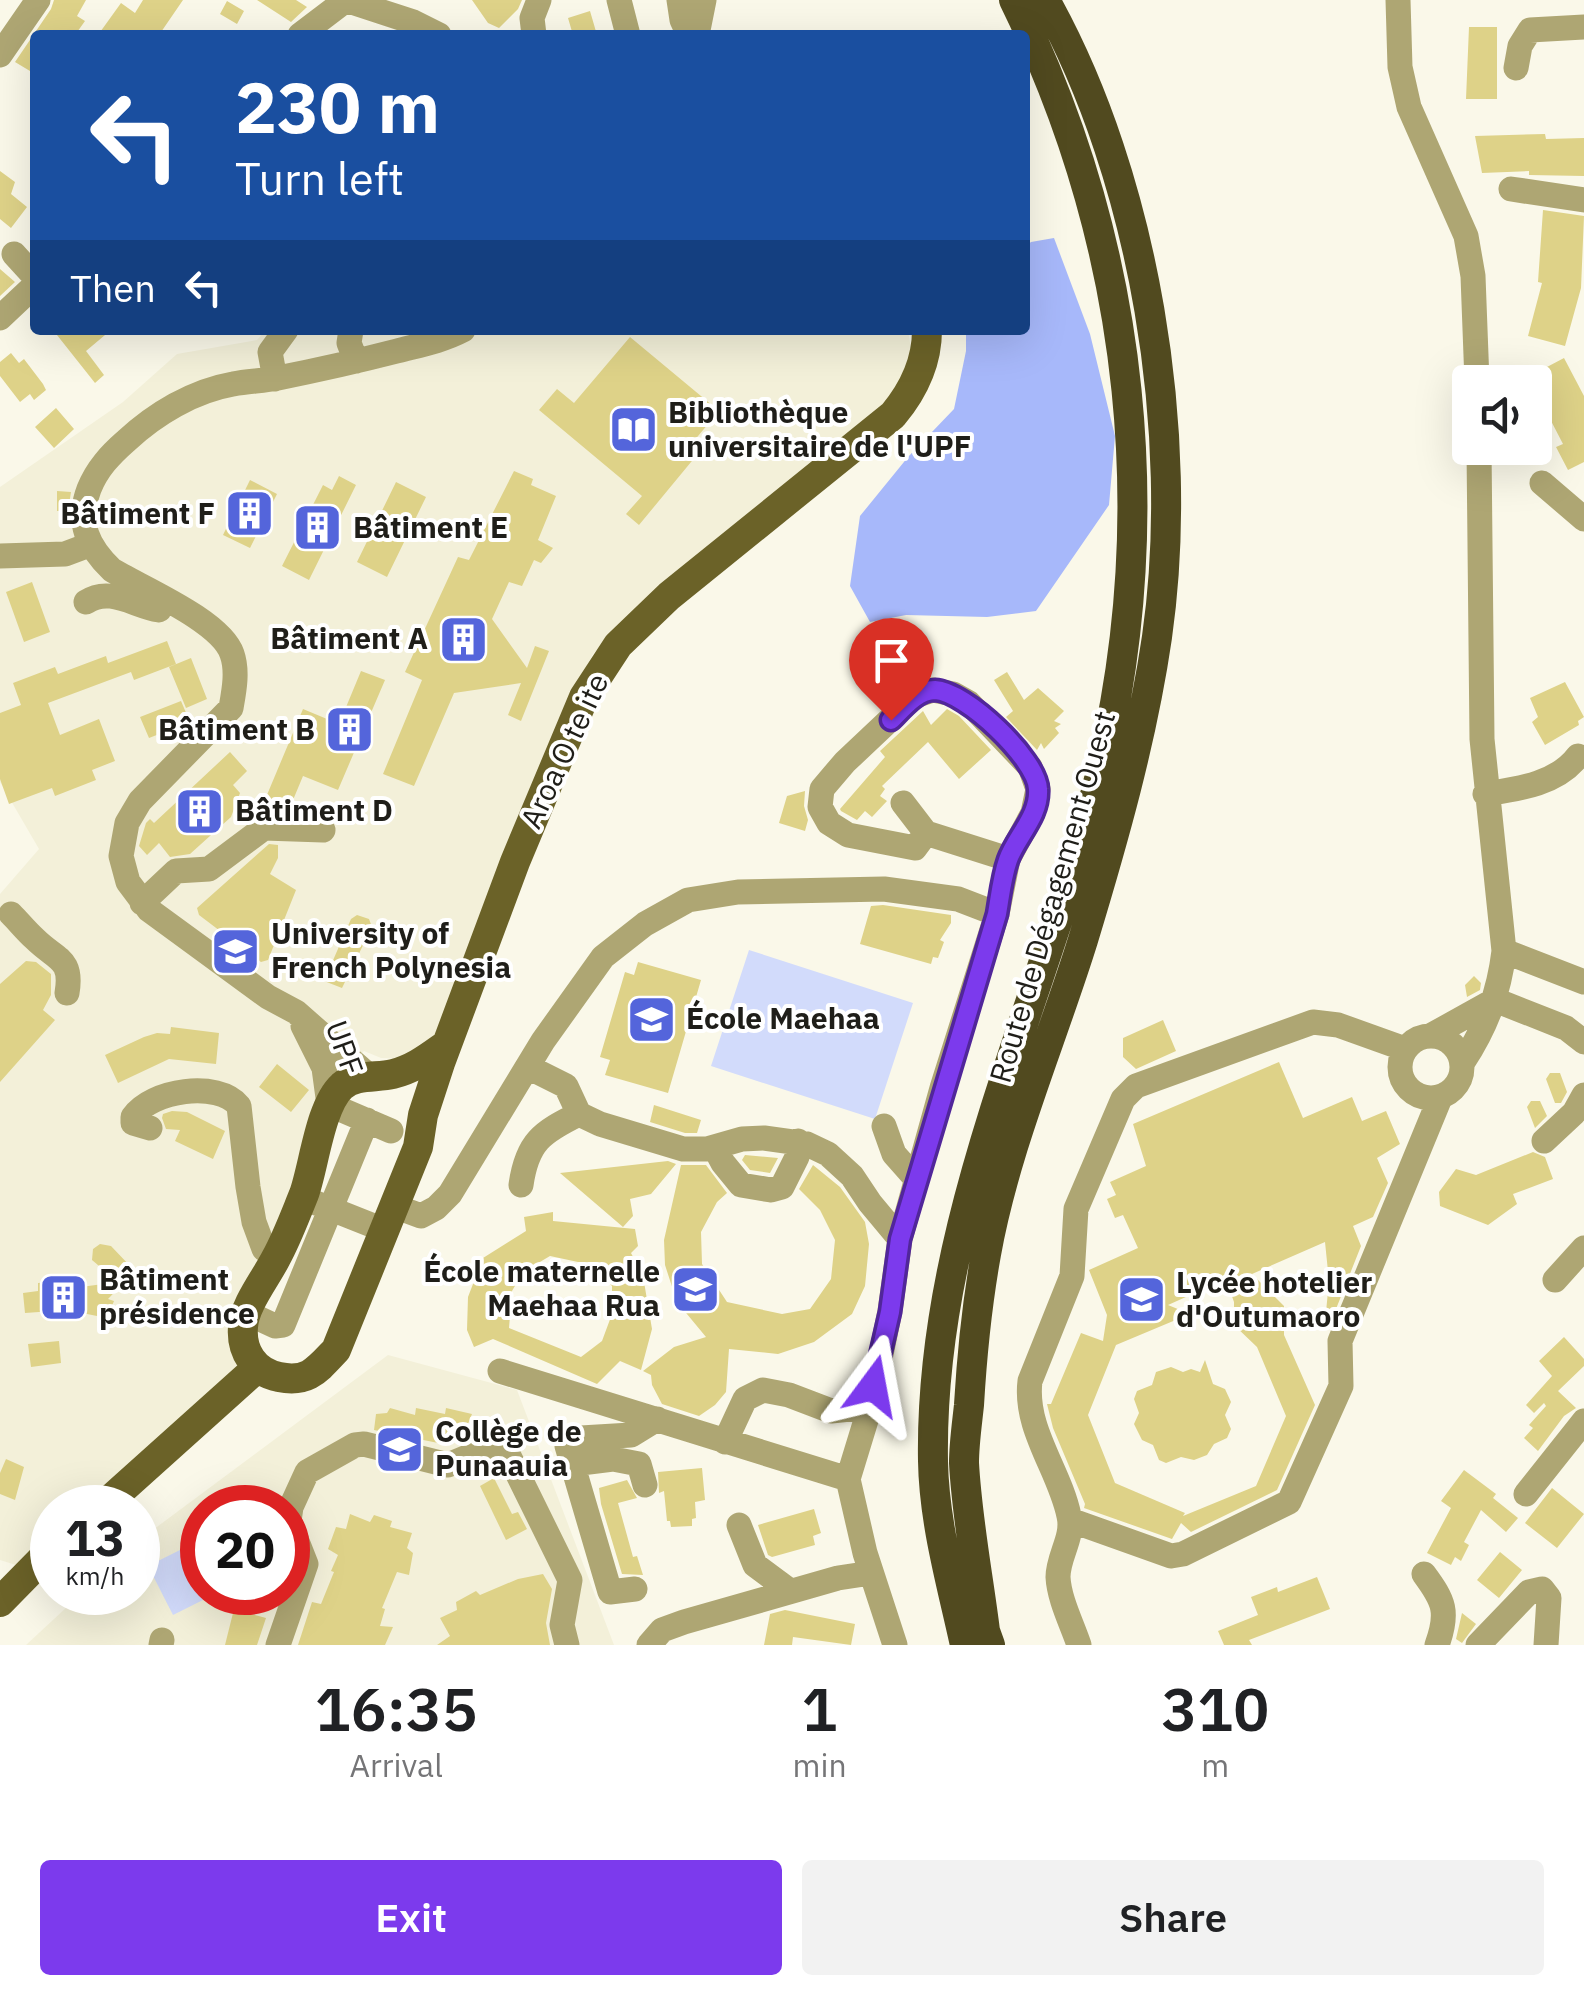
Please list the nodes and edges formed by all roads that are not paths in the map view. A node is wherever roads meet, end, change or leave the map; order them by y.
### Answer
1 (38, 0) edge
2 (346, 0) edge
3 (396, 0) edge
4 (540, 0) edge
5 (620, 0) edge
6 (679, 0) edge
7 (704, 0) edge
8 (1398, 0) edge
9 (1023, 5) edge
10 (413, 22) junction
11 (1584, 27) edge
12 (307, 30) edge
13 (429, 30) edge
14 (533, 30) edge
15 (627, 30) edge
16 (687, 30) edge
17 (697, 30) edge
18 (0, 55) edge
19 (1516, 68) dead end
20 (1511, 189) dead end
21 (1584, 200) edge
22 (14, 254) dead end
23 (30, 272) edge
24 (30, 290) edge
25 (0, 318) edge
26 (282, 335) edge
27 (350, 335) edge
28 (452, 335) edge
29 (915, 335) edge
30 (925, 335) edge
31 (356, 361) junction
32 (1476, 365) edge
33 (922, 366) junction
34 (275, 378) junction
35 (1478, 465) edge
36 (1542, 483) dead end
37 (1584, 519) edge
38 (88, 545) junction
39 (0, 556) edge
40 (86, 602) dead end
41 (179, 608) junction
42 (1578, 756) dead end
43 (1485, 794) junction
44 (902, 803) dead end
45 (323, 830) dead end
46 (926, 833) junction
47 (1008, 859) junction
48 (142, 903) junction
49 (11, 914) dead end
50 (997, 914) junction
51 (1504, 951) junction
52 (1583, 978) edge
53 (67, 993) dead end
54 (1495, 1000) junction
55 (296, 1012) junction
56 (1432, 1036) junction
57 (1584, 1042) edge
58 (446, 1045) junction
59 (1405, 1049) junction
60 (1463, 1062) junction
61 (528, 1067) junction
62 (378, 1075) junction
63 (1584, 1095) edge
64 (1440, 1098) junction
65 (335, 1108) junction
66 (579, 1114) junction
67 (422, 1116) junction
68 (884, 1126) dead end
69 (150, 1128) dead end
70 (798, 1141) junction
71 (1544, 1142) dead end
72 (715, 1148) junction
73 (918, 1180) junction
74 (521, 1185) dead end
75 (303, 1197) junction
76 (331, 1209) junction
77 (389, 1218) junction
78 (900, 1239) junction
79 (1584, 1248) edge
80 (1555, 1280) dead end
81 (292, 1282) junction
82 (258, 1318) dead end
83 (258, 1368) junction
84 (500, 1371) dead end
85 (870, 1407) junction
86 (657, 1420) junction
87 (1584, 1421) edge
88 (724, 1442) junction
89 (572, 1464) junction
90 (848, 1479) junction
91 (127, 1485) edge
92 (644, 1485) dead end
93 (1526, 1494) dead end
94 (1070, 1520) junction
95 (739, 1525) dead end
96 (30, 1570) edge
97 (871, 1573) junction
98 (1424, 1574) dead end
99 (635, 1588) dead end
100 (790, 1592) junction
101 (2, 1596) edge
102 (278, 1645) edge
103 (566, 1645) edge
104 (649, 1645) edge
105 (895, 1645) edge
106 (966, 1645) edge
107 (990, 1645) edge
108 (1079, 1645) edge
109 (1438, 1645) edge
110 (1478, 1645) edge
111 (1546, 1645) edge

1 - 18 street
2 - 10 street
2 - 12 street
3 - 10 street
4 - 14 street
5 - 15 street
6 - 16 street
7 - 17 street
8 - 32 street
9 - 106 highway, Route de Dégagement Ouest
9 - 107 highway, Route de Dégagement Ouest
10 - 13 street
11 - 19 street
20 - 21 street
22 - 23 street
24 - 25 street
26 - 34 street
27 - 31 street
28 - 31 street
29 - 33 street
30 - 33 main road, Aroa O te ite
31 - 34 street
33 - 58 main road, Aroa O te ite
34 - 38 street
35 - 43 street
36 - 37 street
38 - 39 street
38 - 41 street
40 - 41 street
41 - 48 street
42 - 43 street
43 - 51 street
44 - 46 street
45 - 48 street
46 - 47 street
46 - 47 street
47 - 50 street
48 - 55 street
49 - 53 street
50 - 61 street
50 - 73 street
51 - 52 street
51 - 54 street
54 - 56 street
54 - 57 street
54 - 60 street
55 - 62 street
55 - 65 street, UPF
56 - 59 street
56 - 60 street
58 - 62 main road
58 - 67 main road, Aroa O te ite
59 - 64 street
59 - 94 street
60 - 64 street
61 - 66 street
61 - 77 street
62 - 65 main road
62 - 67 main road
63 - 71 street
64 - 94 street
65 - 75 main road
65 - 76 street
66 - 72 street
66 - 74 street
67 - 77 main road, Aroa O te ite
68 - 73 street
69 - 81 street
70 - 72 street
70 - 72 street
70 - 78 street
73 - 78 street
75 - 76 street
75 - 81 main road
76 - 77 street
76 - 81 street
77 - 83 main road, Aroa O te ite
78 - 85 street
79 - 80 street
81 - 82 street
81 - 83 main road
83 - 91 main road
84 - 86 street
85 - 88 street
85 - 90 street
86 - 88 street
86 - 89 street
87 - 93 street
88 - 90 street
89 - 92 street
89 - 99 street
90 - 97 street
94 - 108 street
95 - 100 street
96 - 101 main road
97 - 100 street
97 - 105 street
98 - 109 street
100 - 104 street
102 - 103 street
110 - 111 street

